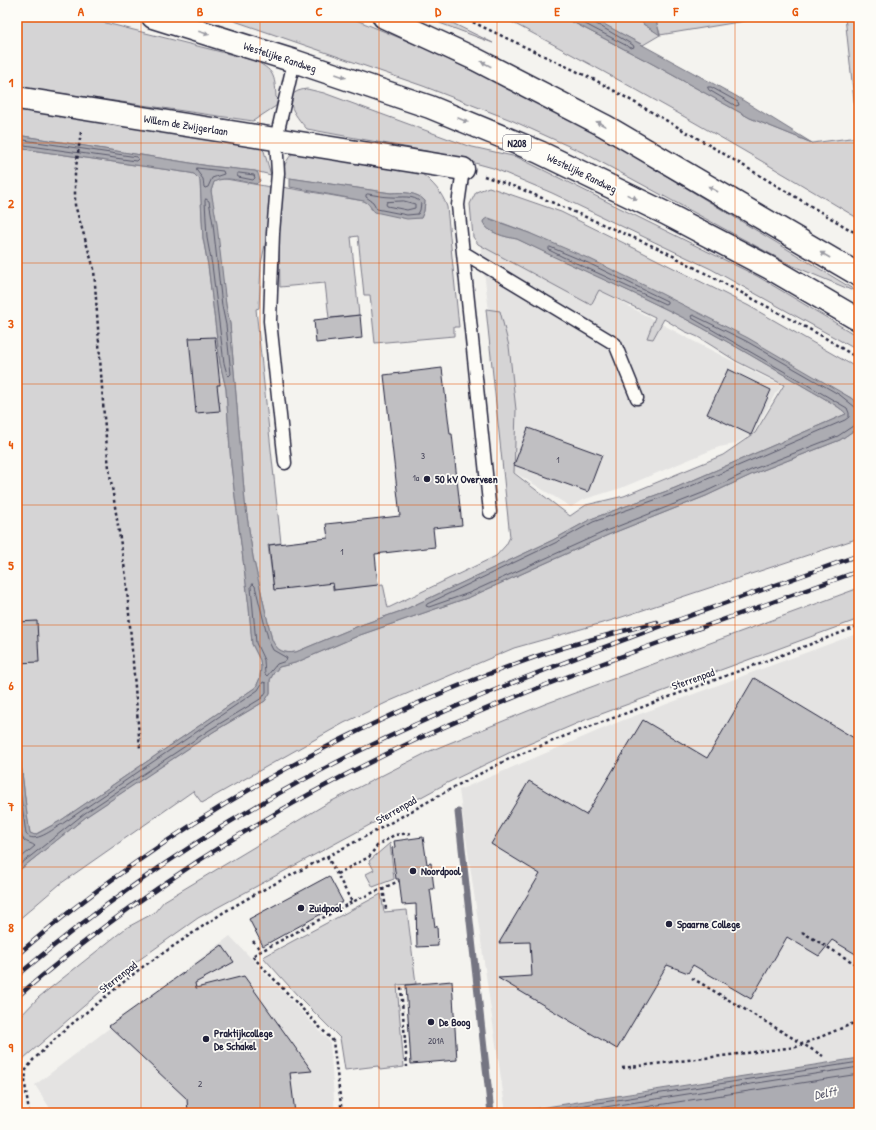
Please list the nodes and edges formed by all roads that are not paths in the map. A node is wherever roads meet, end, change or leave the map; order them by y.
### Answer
1 (153, 17) edge
2 (384, 17) edge
3 (294, 61) junction
4 (17, 98) edge
5 (276, 139) junction
6 (463, 169) joint
7 (464, 253) junction
8 (859, 275) edge
9 (859, 320) edge
10 (637, 398) dead end
11 (285, 463) dead end
12 (490, 512) dead end

1 -> 3 main road, Westelijke Randweg / N208
8 -> 2 main road
3 - 5 lane
3 -> 9 main road, Westelijke Randweg / N208
4 - 5 main road, Willem de Zwijgerlaan
5 - 6 main road, Willem de Zwijgerlaan
5 - 11 lane
6 - 7 lane
7 - 10 lane
7 - 12 lane

